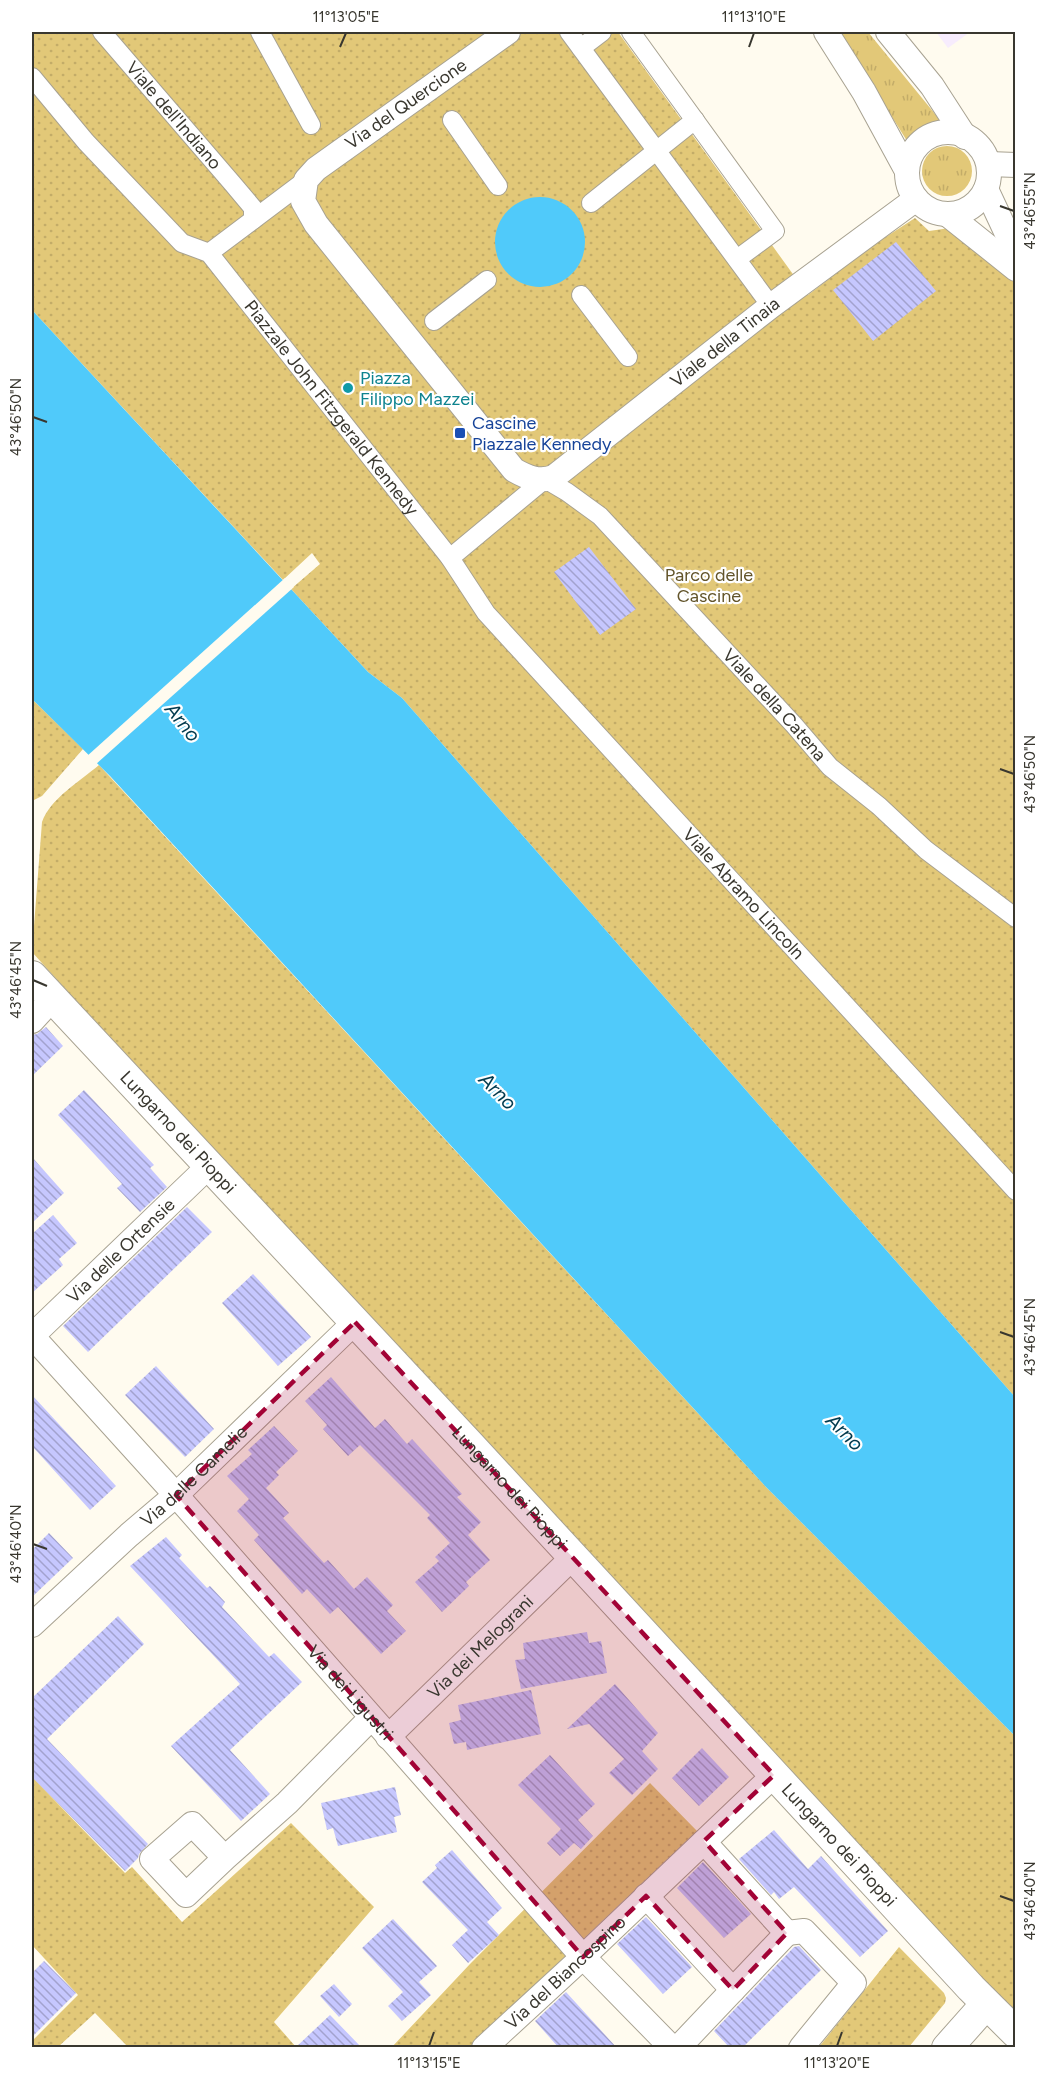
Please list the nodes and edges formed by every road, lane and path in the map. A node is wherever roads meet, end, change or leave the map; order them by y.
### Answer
1 (102, 32) edge
2 (260, 32) edge
3 (508, 32) edge
4 (569, 32) edge
5 (603, 32) edge
6 (631, 32) edge
7 (826, 32) edge
8 (888, 32) edge
9 (581, 48) junction
10 (32, 76) edge
11 (452, 120) dead end
12 (695, 120) junction
13 (311, 125) dead end
14 (965, 137) junction
15 (657, 152) junction
16 (989, 164) junction
17 (1016, 165) edge
18 (907, 171) junction
19 (306, 180) junction
20 (498, 186) dead end
21 (986, 189) junction
22 (916, 199) junction
23 (591, 203) dead end
24 (947, 214) junction
25 (253, 220) junction
26 (209, 253) junction
27 (1016, 253) edge
28 (737, 259) junction
29 (1016, 269) edge
30 (487, 280) dead end
31 (580, 295) dead end
32 (771, 306) junction
33 (434, 321) dead end
34 (628, 357) dead end
35 (539, 479) junction
36 (450, 558) junction
37 (474, 595) joint
38 (1016, 918) edge
39 (32, 976) edge
40 (52, 999) junction
41 (32, 1021) edge
42 (210, 1166) junction
43 (1016, 1191) edge
44 (355, 1322) junction
45 (32, 1336) edge
46 (176, 1495) junction
47 (573, 1557) junction
48 (32, 1625) edge
49 (371, 1718) junction
50 (388, 1737) junction
51 (774, 1775) junction
52 (704, 1842) junction
53 (225, 1858) dead end
54 (646, 1896) junction
55 (786, 1933) junction
56 (584, 1957) junction
57 (733, 1990) junction
58 (986, 2004) junction
59 (1016, 2033) edge
60 (484, 2048) edge
61 (672, 2048) edge
62 (678, 2048) edge
63 (801, 2048) edge
64 (946, 2048) edge

1 - 25 street, Viale dell'Indiano
2 - 13 street
3 - 19 street, Via del Quercione
4 - 9 street
5 - 9 street
6 - 12 street
7 - 18 street
8 - 14 street
9 - 15 street
10 - 26 street
11 - 20 street
12 - 15 street
12 - 28 street
14 - 16 street
14 - 18 street
15 - 23 street
15 - 28 street
16 - 17 street
16 - 21 street
18 - 22 street
19 - 25 street
19 - 35 street
21 - 24 street
21 - 27 street
22 - 24 street
22 - 32 street, Viale della Tinaia
24 - 29 street
25 - 26 street
26 - 36 street, Piazzale John Fitzgerald Kennedy
28 - 32 street
30 - 33 street
31 - 34 street
32 - 35 street, Viale della Tinaia
35 - 36 street
35 - 38 street, Viale della Catena
36 - 37 street, Piazzale John Fitzgerald Kennedy
37 - 43 street, Viale Abramo Lincoln
39 - 40 street, Lungarno dei Pioppi
40 - 41 street
40 - 42 street, Lungarno dei Pioppi
42 - 44 street, Lungarno dei Pioppi
42 - 45 street, Via delle Ortensie
44 - 46 street, Via delle Camelie
44 - 47 street, Lungarno dei Pioppi
45 - 46 street, Via dei Ligustri
46 - 48 street, Via delle Camelie
46 - 49 street, Via dei Ligustri
47 - 50 street, Via dei Melograni
47 - 51 street, Lungarno dei Pioppi
49 - 50 street, Via dei Ligustri
49 - 53 street
50 - 56 street, Via dei Ligustri
51 - 52 street, Via del Biancospino
51 - 58 street, Lungarno dei Pioppi
52 - 54 street, Via del Biancospino
52 - 55 street
54 - 56 street, Via del Biancospino
54 - 57 street
55 - 57 street
55 - 63 street
56 - 60 street, Via del Biancospino
56 - 61 street, Via dei Ligustri
57 - 62 street
58 - 59 street, Lungarno dei Pioppi
58 - 64 street

